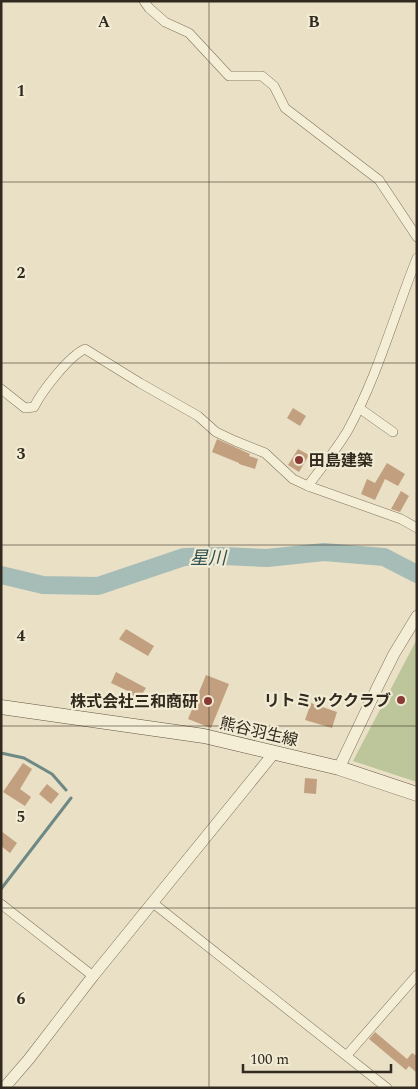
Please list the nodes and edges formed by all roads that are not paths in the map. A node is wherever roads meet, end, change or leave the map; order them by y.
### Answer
1 (144, 1) edge
2 (417, 237) edge
3 (417, 258) edge
4 (1, 390) edge
5 (358, 408) junction
6 (393, 432) dead end
7 (308, 486) junction
8 (417, 528) edge
9 (417, 616) edge
10 (1, 707) edge
11 (274, 753) junction
12 (339, 768) junction
13 (417, 794) edge
14 (153, 902) junction
15 (1, 904) edge
16 (417, 975) edge
17 (93, 976) junction
18 (347, 1055) junction
19 (4, 1088) edge
20 (387, 1088) edge

1 - 2 street
3 - 5 street
4 - 7 street
5 - 6 street
5 - 7 street
7 - 8 street
9 - 12 street
10 - 11 main road, 熊谷羽生線
11 - 12 main road, 熊谷羽生線
11 - 14 street
12 - 13 main road, 熊谷羽生線
14 - 17 street
14 - 18 street
15 - 17 street
16 - 18 street
17 - 19 street
18 - 20 street

